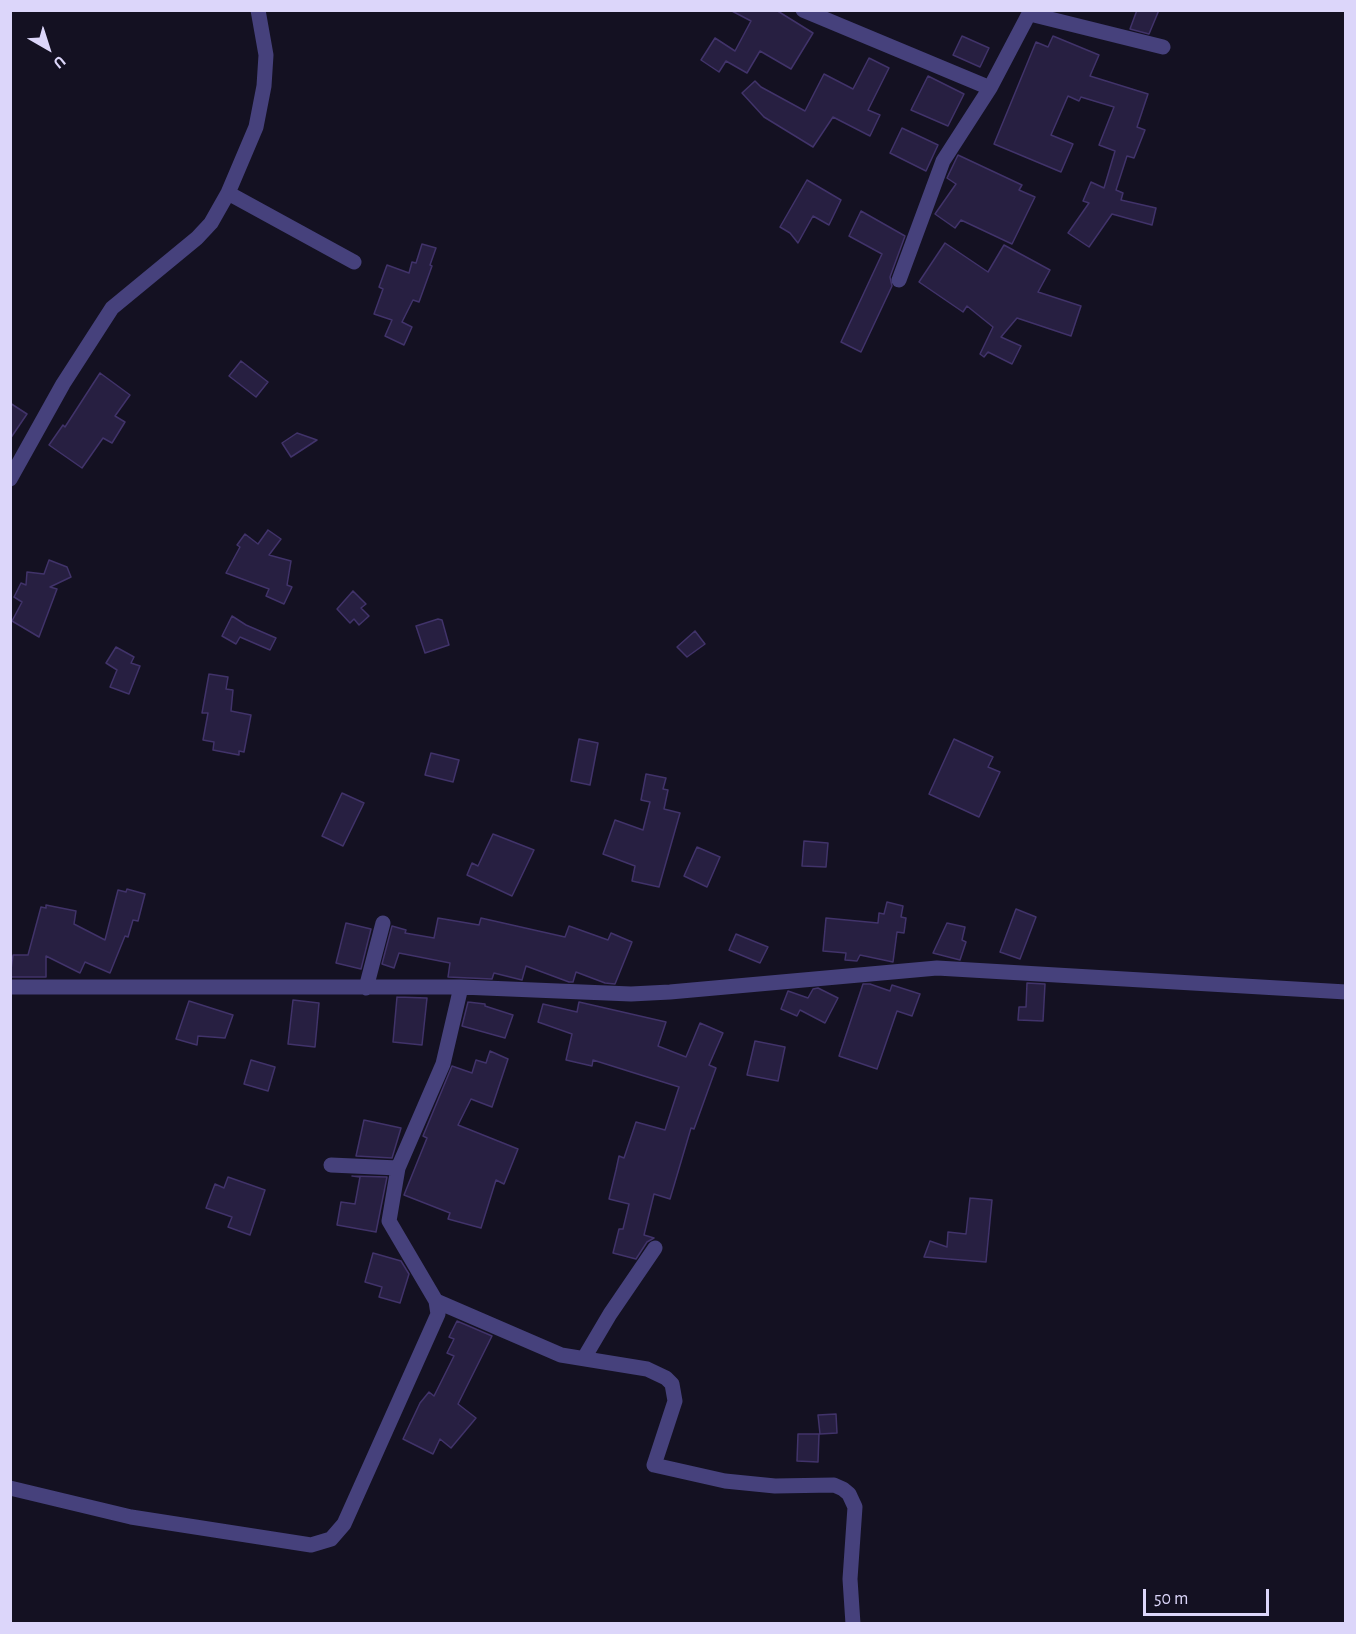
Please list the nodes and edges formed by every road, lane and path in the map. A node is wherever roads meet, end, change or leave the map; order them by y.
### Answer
1 (258, 10) edge
2 (803, 10) edge
3 (1031, 12) edge
4 (1163, 46) dead end
5 (990, 88) junction
6 (228, 193) junction
7 (354, 262) dead end
8 (899, 280) dead end
9 (10, 479) edge
10 (382, 923) dead end
11 (10, 987) edge
12 (461, 987) junction
13 (366, 988) junction
14 (1346, 992) edge
15 (331, 1165) dead end
16 (398, 1168) junction
17 (655, 1248) dead end
18 (436, 1301) junction
19 (584, 1358) junction
20 (10, 1488) edge
21 (854, 1623) edge

1 - 6 street
2 - 5 street
3 - 4 street
3 - 5 street
5 - 8 street
6 - 7 street
6 - 9 street
10 - 13 street
11 - 13 street
12 - 13 street
12 - 14 street
12 - 16 street
15 - 16 street
16 - 18 street
17 - 19 street
18 - 19 street
18 - 20 street
19 - 21 street

